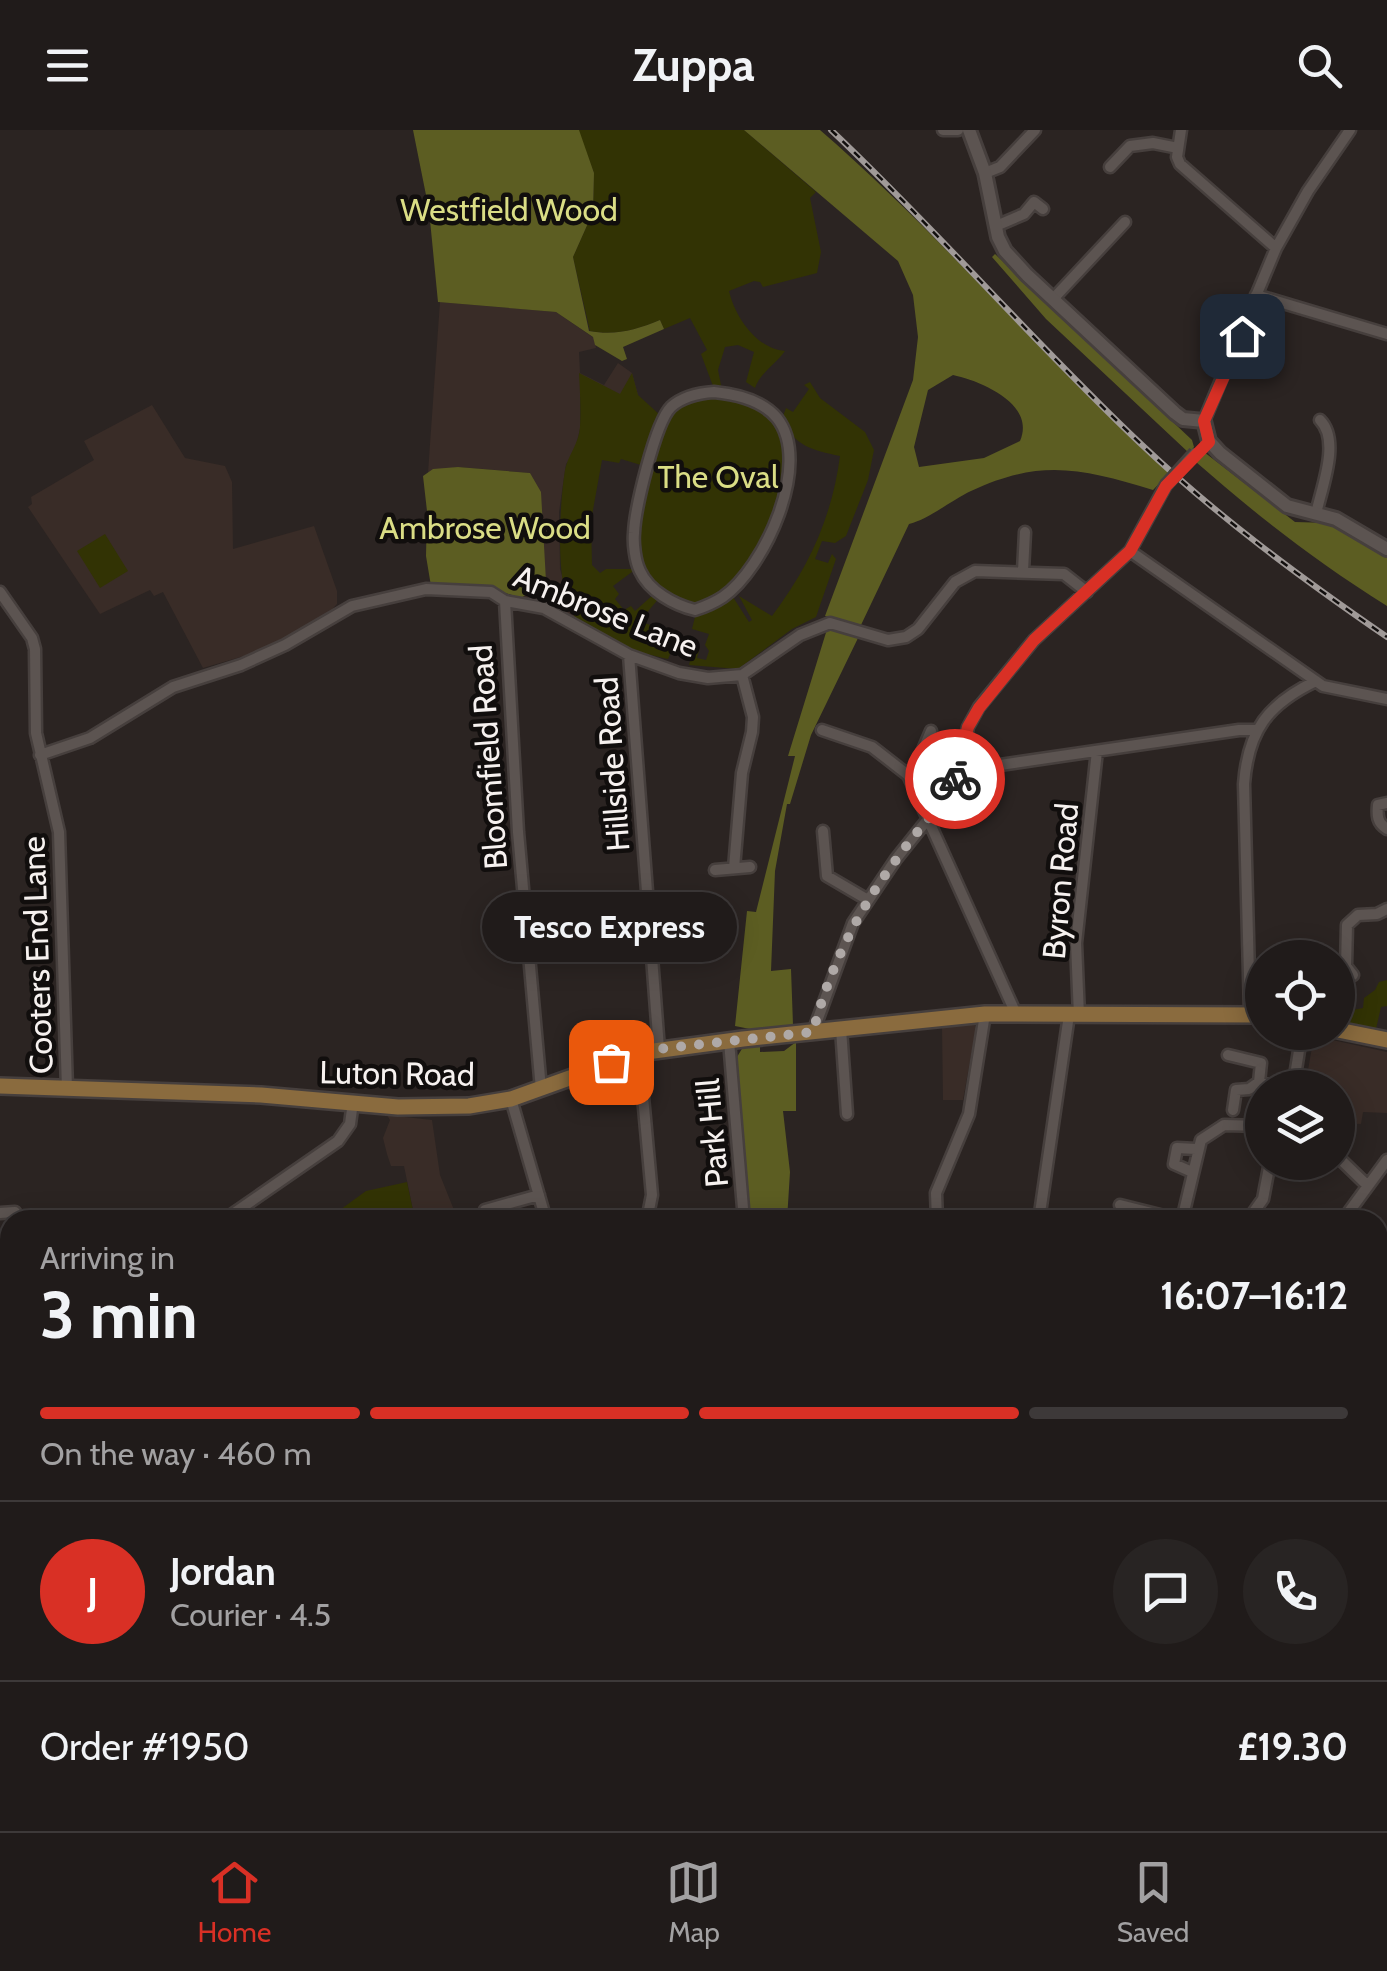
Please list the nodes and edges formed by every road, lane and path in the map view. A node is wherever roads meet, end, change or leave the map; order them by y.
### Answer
1 (943, 130) edge
2 (1034, 130) edge
3 (1180, 130) edge
4 (1350, 130) edge
5 (969, 131) edge
6 (1178, 148) junction
7 (1110, 166) dead end
8 (986, 174) junction
9 (1040, 201) dead end
10 (1125, 222) dead end
11 (996, 226) junction
12 (1276, 248) junction
13 (1256, 296) junction
14 (1053, 299) junction
15 (1387, 334) edge
16 (664, 416) joint
17 (1320, 420) dead end
18 (1204, 421) junction
19 (1209, 442) junction
20 (1316, 514) junction
21 (1025, 532) dead end
22 (1387, 549) edge
23 (1130, 551) junction
24 (1024, 572) junction
25 (0, 592) edge
26 (1087, 592) junction
27 (505, 600) junction
28 (629, 655) junction
29 (742, 676) junction
30 (1316, 681) junction
31 (1387, 699) edge
32 (822, 730) dead end
33 (1258, 730) junction
34 (931, 731) dead end
35 (1097, 751) junction
36 (40, 755) junction
37 (959, 770) junction
38 (908, 775) junction
39 (1378, 803) edge
40 (930, 818) junction
41 (1387, 830) edge
42 (822, 831) dead end
43 (750, 867) dead end
44 (734, 868) junction
45 (714, 870) dead end
46 (868, 900) junction
47 (1387, 909) edge
48 (1252, 940) edge
49 (1346, 940) edge
50 (985, 1014) junction
51 (1016, 1014) junction
52 (1245, 1014) edge
53 (1074, 1015) junction
54 (842, 1028) junction
55 (813, 1032) junction
56 (1355, 1033) edge
57 (1387, 1040) edge
58 (729, 1041) junction
59 (658, 1049) junction
60 (639, 1053) junction
61 (1228, 1055) dead end
62 (1260, 1070) edge
63 (0, 1086) edge
64 (67, 1089) junction
65 (541, 1089) junction
66 (1245, 1089) edge
67 (511, 1099) junction
68 (353, 1102) junction
69 (1232, 1110) dead end
70 (846, 1114) dead end
71 (1245, 1126) edge
72 (1196, 1149) junction
73 (1387, 1160) edge
74 (1192, 1172) junction
75 (1355, 1173) edge
76 (1266, 1180) edge
77 (1368, 1186) junction
78 (538, 1195) junction
79 (1120, 1205) dead end
80 (238, 1210) edge
81 (491, 1210) edge
82 (543, 1210) edge
83 (648, 1210) edge
84 (743, 1210) edge
85 (937, 1210) edge
86 (1042, 1210) edge
87 (1140, 1210) edge
88 (1183, 1210) edge
89 (1257, 1210) edge
90 (1351, 1210) edge

1 - 5 street
2 - 8 street
3 - 6 street
4 - 12 street
5 - 8 street
6 - 7 street
6 - 12 street
8 - 11 street
9 - 11 street
10 - 14 street
11 - 14 street
12 - 13 street
13 - 15 street
13 - 18 street
14 - 18 street
16 - 16 street
17 - 20 street
18 - 19 street
19 - 20 street
19 - 23 street, bridge
20 - 22 street
21 - 24 street
23 - 26 street
23 - 30 street
24 - 26 street
24 - 29 street
25 - 36 street, Cooters End Lane
26 - 37 street
27 - 28 street, Ambrose Lane
27 - 36 street, Ambrose Lane
27 - 65 street, Bloomfield Road
28 - 29 street, Ambrose Lane
28 - 59 street, Hillside Road
29 - 44 street
30 - 31 street
30 - 33 street
32 - 38 street
33 - 35 street
33 - 48 street
34 - 38 street
35 - 37 street
35 - 53 street, Byron Road
36 - 64 street, Cooters End Lane
37 - 40 street
38 - 40 street
39 - 41 street
40 - 46 street
40 - 51 street
42 - 46 street
43 - 44 street
44 - 45 street
46 - 55 street
47 - 49 street
50 - 51 main road, Luton Road
50 - 54 main road, Luton Road
50 - 85 street
51 - 53 main road, Luton Road
52 - 53 main road, Luton Road
53 - 86 street, Byron Road
54 - 55 main road, Luton Road
54 - 70 street
55 - 58 main road, Luton Road
56 - 57 main road
58 - 59 main road, Luton Road
58 - 84 street, Park Hill
59 - 60 main road, Luton Road
60 - 65 main road, Luton Road
60 - 83 street
61 - 62 street
63 - 64 main road, Luton Road
64 - 68 main road, Luton Road
65 - 67 main road, Luton Road
66 - 69 street
67 - 68 main road, Luton Road
67 - 78 street
68 - 80 street
71 - 72 street
72 - 74 street
72 - 74 street
73 - 77 street
74 - 88 street
75 - 77 street
76 - 89 street
77 - 90 street
78 - 81 street
78 - 82 street
79 - 87 street

